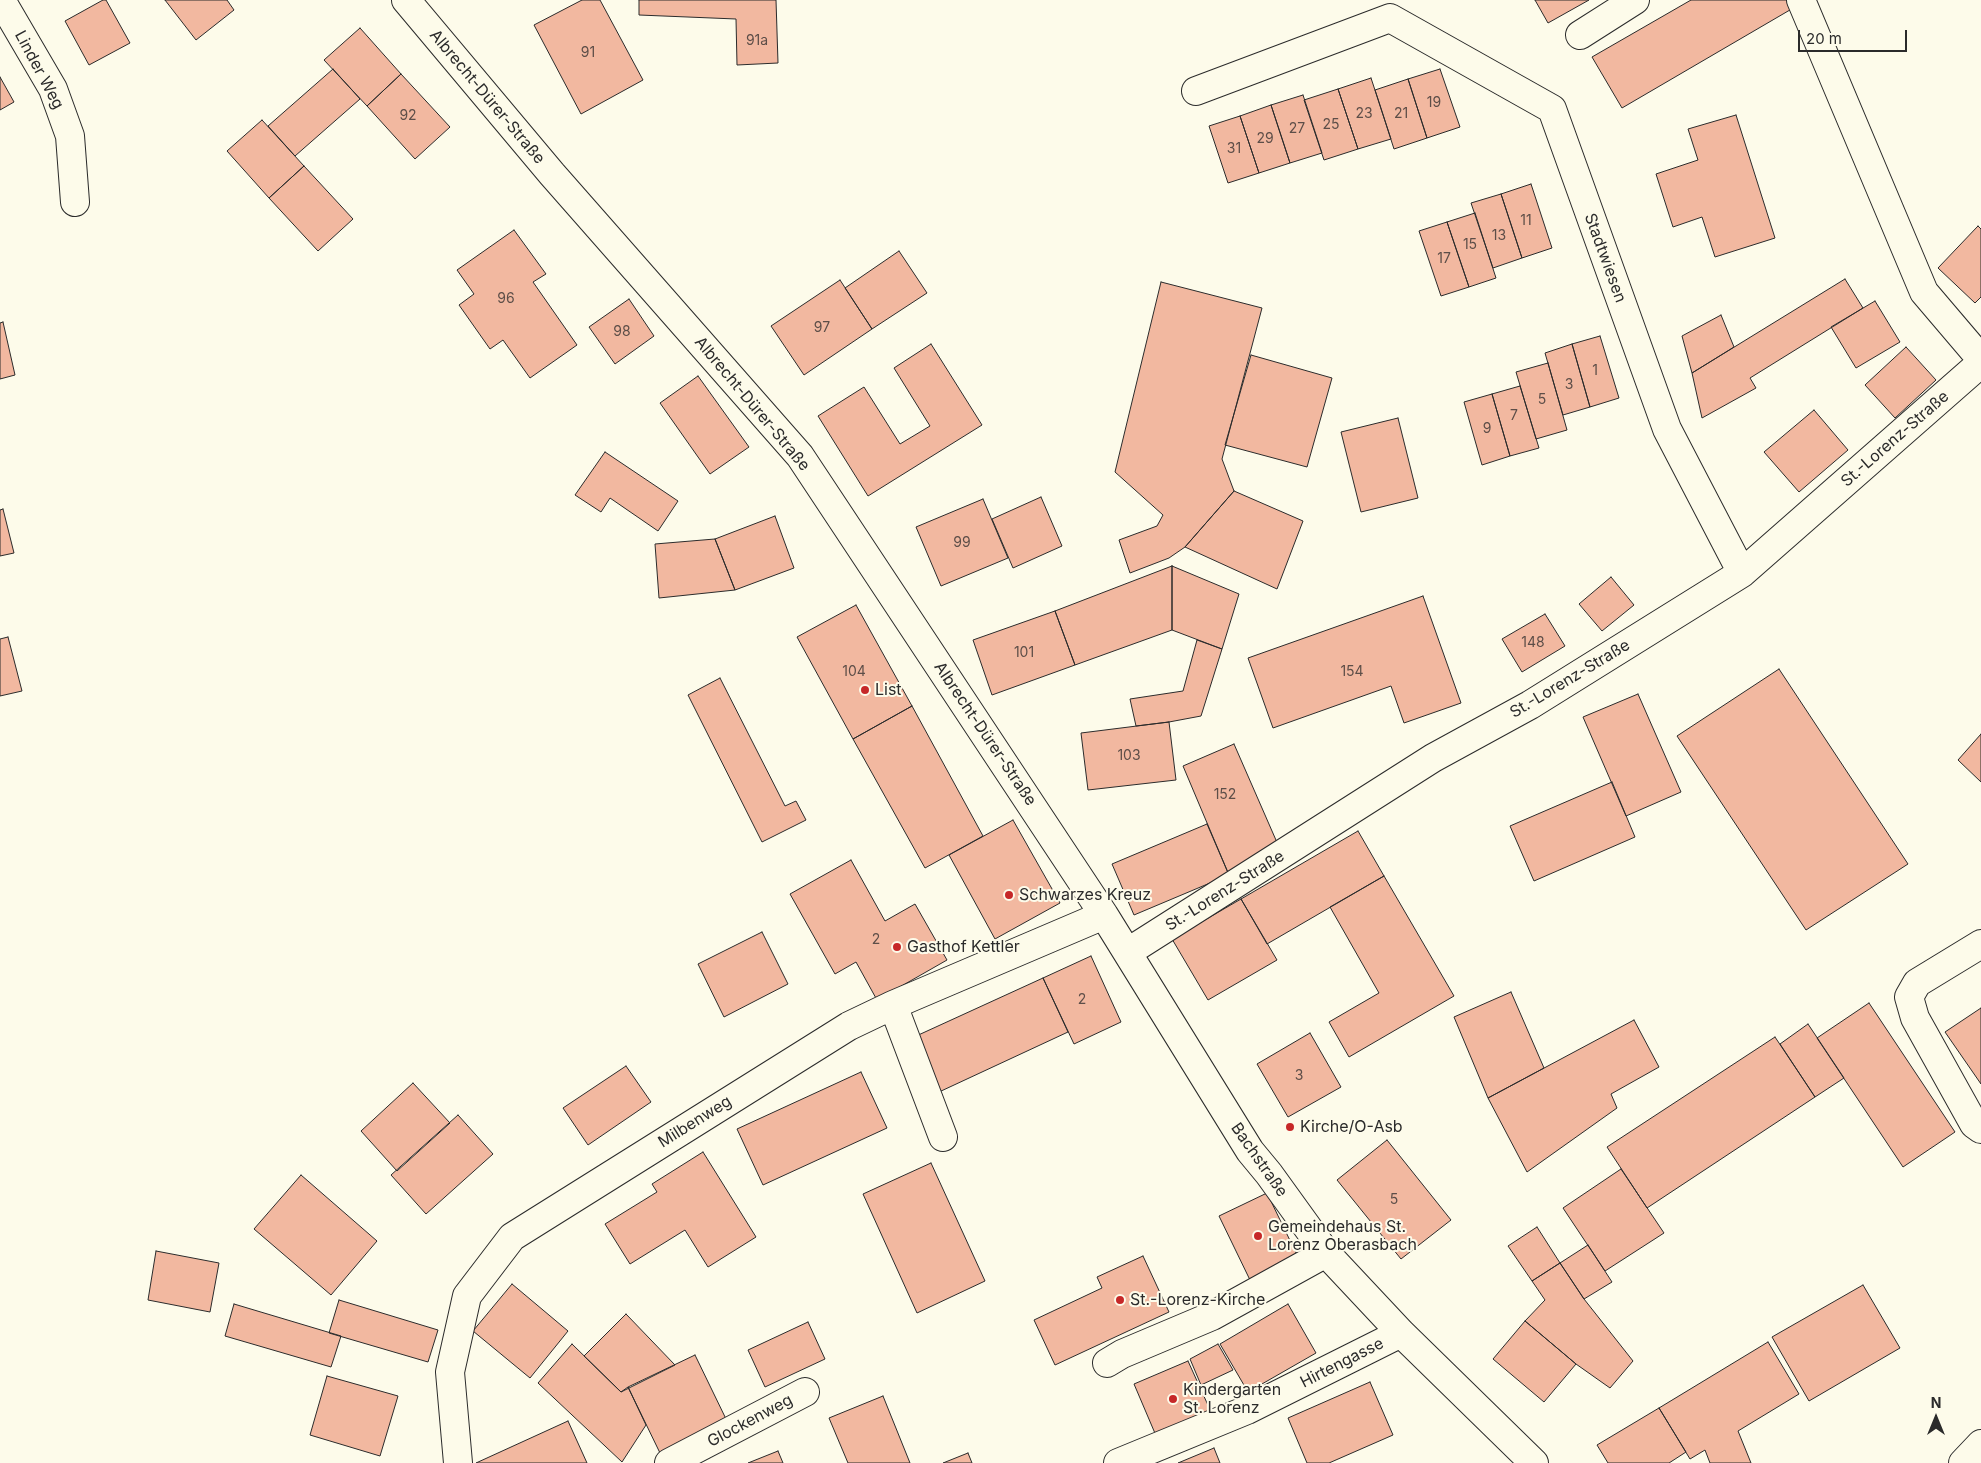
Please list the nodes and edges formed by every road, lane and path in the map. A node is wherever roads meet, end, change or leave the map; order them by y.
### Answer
1 (1, 0) edge
2 (406, 0) edge
3 (1635, 0) edge
4 (1800, 0) edge
5 (1580, 35) dead end
6 (1196, 91) dead end
7 (74, 202) dead end
8 (1981, 359) edge
9 (1981, 363) edge
10 (1742, 573) junction
11 (1104, 915) junction
12 (1981, 944) edge
13 (1128, 952) junction
14 (893, 1005) junction
15 (1981, 1129) edge
16 (943, 1137) dead end
17 (1326, 1253) junction
18 (1401, 1333) junction
19 (1107, 1363) dead end
20 (805, 1392) dead end
21 (1981, 1444) edge
22 (458, 1463) edge
23 (669, 1463) edge
24 (1118, 1463) edge
25 (1534, 1463) edge
26 (1963, 1463) edge

1 - 7 street, Linder Weg
2 - 11 street, Albrecht-Dürer-Straße
3 - 5 street
4 - 8 street
6 - 10 street, Stadtwiesen
9 - 10 street, St.-Lorenz-Straße
10 - 13 street, St.-Lorenz-Straße
11 - 13 street, Bachstraße
11 - 14 street, Milbenweg
12 - 15 street
13 - 17 street, Bachstraße
14 - 16 street
14 - 22 street, Milbenweg
17 - 18 street, Bachstraße
17 - 19 street
18 - 24 street, Hirtengasse
18 - 25 street, Bachstraße
20 - 23 street, Glockenweg
21 - 26 street

